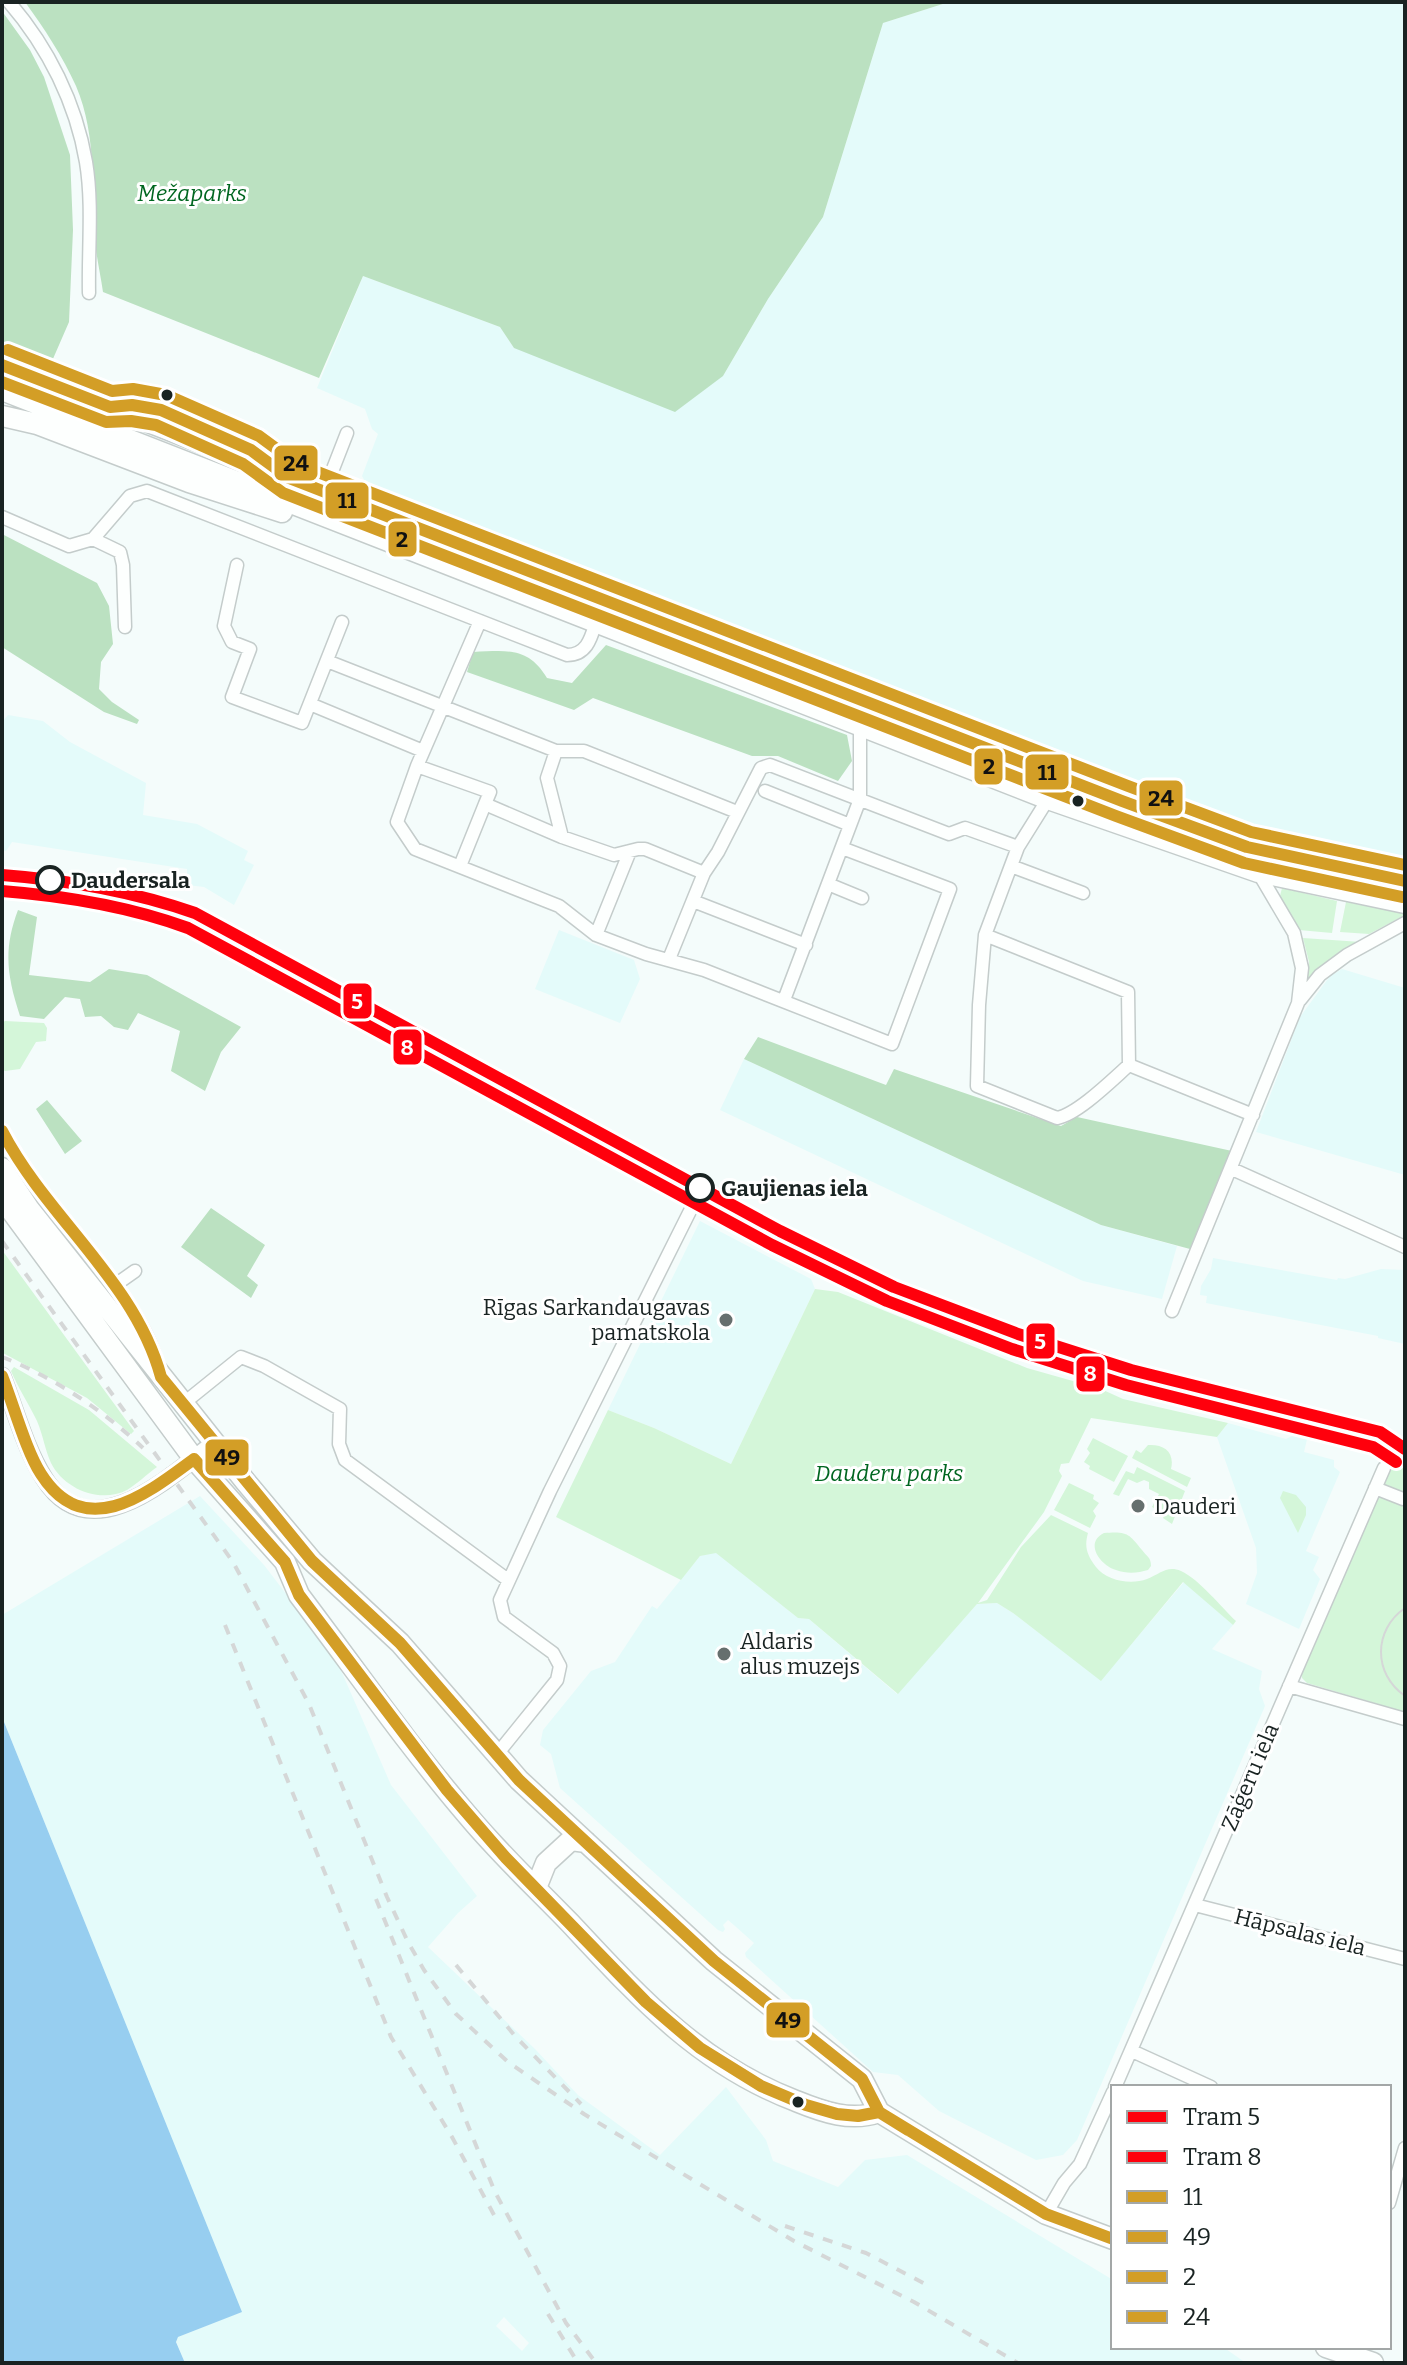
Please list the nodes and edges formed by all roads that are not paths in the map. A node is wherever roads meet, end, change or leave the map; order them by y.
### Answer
1 (9, 2) edge
2 (89, 293) dead end
3 (2, 365) edge
4 (2, 390) edge
5 (2, 416) edge
6 (347, 433) dead end
7 (324, 492) junction
8 (2, 517) edge
9 (342, 522) junction
10 (93, 539) junction
11 (237, 565) dead end
12 (480, 621) junction
13 (342, 622) dead end
14 (596, 622) junction
15 (125, 627) dead end
16 (327, 661) junction
17 (310, 704) junction
18 (444, 706) junction
19 (860, 723) junction
20 (423, 751) junction
21 (556, 751) junction
22 (417, 766) junction
23 (765, 791) dead end
24 (1106, 795) junction
25 (860, 799) junction
26 (1048, 799) junction
27 (485, 804) junction
28 (737, 812) junction
29 (1097, 817) junction
30 (850, 825) junction
31 (562, 837) junction
32 (1018, 847) junction
33 (842, 848) junction
34 (630, 851) junction
35 (460, 866) junction
36 (1011, 866) junction
37 (1258, 872) junction
38 (704, 873) junction
39 (1405, 881) edge
40 (828, 884) junction
41 (2, 889) edge
42 (1083, 893) dead end
43 (862, 898) dead end
44 (693, 901) junction
45 (1405, 903) edge
46 (1405, 923) edge
47 (596, 935) junction
48 (985, 935) junction
49 (806, 945) junction
50 (669, 959) junction
51 (784, 1000) junction
52 (1298, 1003) junction
53 (1129, 1065) junction
54 (1253, 1115) junction
55 (2, 1131) edge
56 (2, 1168) edge
57 (1232, 1169) junction
58 (2, 1198) edge
59 (1405, 1247) edge
60 (135, 1271) dead end
61 (115, 1285) junction
62 (1172, 1311) dead end
63 (2, 1376) edge
64 (161, 1377) junction
65 (184, 1403) junction
66 (215, 1442) junction
67 (194, 1459) junction
68 (1384, 1468) dead end
69 (1375, 1488) junction
70 (1403, 1499) dead end
71 (508, 1580) junction
72 (1289, 1686) junction
73 (1405, 1719) edge
74 (498, 1753) junction
75 (586, 1842) junction
76 (536, 1888) junction
77 (1195, 1905) junction
78 (1405, 1959) edge
79 (1132, 2051) junction
80 (1116, 2085) edge
81 (1207, 2085) edge
82 (1111, 2097) edge
83 (879, 2112) junction
84 (1405, 2148) edge
85 (1398, 2170) edge
86 (1391, 2196) edge
87 (1046, 2214) junction
88 (1111, 2238) edge
89 (1339, 2349) edge
90 (1373, 2363) edge

1 - 2 street
3 - 7 main road
4 - 9 main road
5 - 9 main road
6 - 7 street
7 - 24 main road
8 - 10 street
9 - 14 main road
10 - 12 street
10 - 15 street
11 - 17 street
12 - 14 street
12 - 18 street
13 - 16 street
14 - 19 main road
16 - 17 street
16 - 18 street
17 - 20 street
18 - 20 street
18 - 21 street
19 - 25 street
19 - 26 main road
20 - 22 street
21 - 28 street
21 - 31 street
22 - 27 street
22 - 35 street
23 - 30 street
24 - 29 main road
24 - 39 main road
25 - 28 street
25 - 30 street
25 - 32 street
26 - 29 main road
26 - 32 street
27 - 31 street
27 - 35 street
28 - 38 street
29 - 37 main road
30 - 33 street
31 - 34 street
32 - 36 street
33 - 40 street
33 - 51 street
34 - 38 street
34 - 47 street
35 - 47 street
36 - 42 street
36 - 48 street
37 - 45 main road
37 - 52 street
38 - 44 street
40 - 43 street
40 - 49 street
41 - 71 street
44 - 49 street
44 - 50 street
46 - 52 street
47 - 50 street
48 - 53 street
48 - 53 street
49 - 51 street
50 - 51 street
52 - 54 street
53 - 54 street
54 - 57 street
55 - 61 street
56 - 64 main road
57 - 59 street
57 - 62 street
58 - 67 main road
60 - 61 street
61 - 64 street
63 - 67 street
64 - 65 main road
65 - 66 main road
65 - 71 street
66 - 67 street
66 - 74 main road
67 - 76 main road
68 - 69 street, Zāģeru iela
69 - 70 street
69 - 72 street, Zāģeru iela
71 - 74 street
72 - 73 street
72 - 77 street, Zāģeru iela
74 - 75 main road
75 - 76 main road
75 - 83 main road
76 - 83 main road
77 - 78 street, Hāpsalas iela
77 - 79 street, Zāģeru iela
79 - 80 street, Zāģeru iela
79 - 81 street
82 - 87 street, Zāģeru iela
83 - 87 main road
84 - 85 street
85 - 86 street
87 - 88 main road
89 - 90 main road

